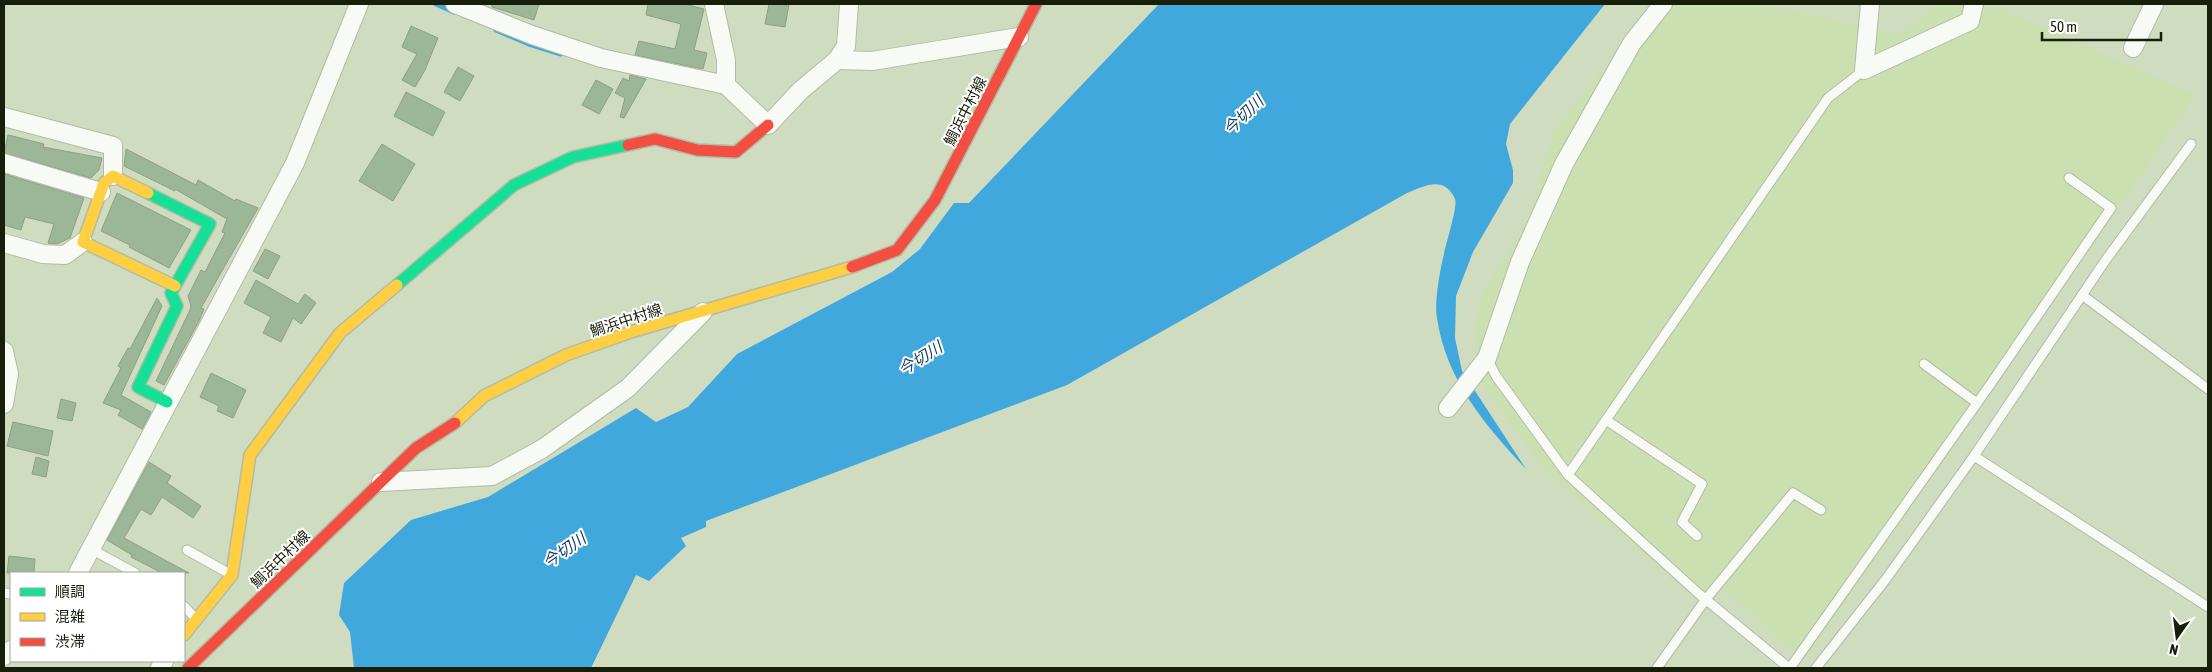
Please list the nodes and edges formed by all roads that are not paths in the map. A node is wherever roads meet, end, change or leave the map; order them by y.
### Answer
1 (360, 4) edge
2 (454, 4) edge
3 (714, 4) edge
4 (849, 4) edge
5 (1036, 4) edge
6 (1663, 4) edge
7 (1870, 4) edge
8 (1974, 4) edge
9 (2154, 4) edge
10 (1019, 37) junction
11 (2133, 48) dead end
12 (837, 60) junction
13 (1864, 70) junction
14 (726, 86) junction
15 (4, 117) edge
16 (768, 125) junction
17 (2191, 144) dead end
18 (4, 163) edge
19 (113, 176) junction
20 (2069, 178) dead end
21 (101, 192) junction
22 (83, 242) junction
23 (4, 243) edge
24 (175, 286) junction
25 (2082, 295) junction
26 (704, 311) junction
27 (4, 351) edge
28 (1487, 358) junction
29 (1924, 364) dead end
30 (2208, 389) edge
31 (167, 402) junction
32 (1977, 403) junction
33 (4, 404) edge
34 (1448, 408) dead end
35 (1606, 420) junction
36 (1974, 456) junction
37 (1568, 475) junction
38 (381, 482) junction
39 (1821, 510) dead end
40 (1697, 536) dead end
41 (91, 549) junction
42 (186, 550) dead end
43 (79, 572) edge
44 (133, 572) edge
45 (232, 575) junction
46 (1706, 599) junction
47 (185, 607) edge
48 (2208, 607) edge
49 (196, 620) junction
50 (185, 634) edge
51 (188, 668) edge
52 (1657, 668) edge
53 (1790, 668) edge
54 (1816, 668) edge

1 - 31 street
2 - 14 street
3 - 14 street
4 - 12 street
5 - 10 street, 鯛浜中村線
6 - 28 street
7 - 13 street
8 - 13 street
9 - 11 street
10 - 12 street
10 - 26 street, 鯛浜中村線
12 - 16 street
13 - 35 lane
14 - 16 street
15 - 19 street
16 - 45 street
17 - 25 lane
18 - 21 street
19 - 21 street
19 - 24 street
20 - 32 lane
21 - 22 street
22 - 23 street
22 - 24 street
24 - 31 street
25 - 30 lane
25 - 36 lane
26 - 38 street, 鯛浜中村線
26 - 38 street
27 - 33 street
28 - 34 street
28 - 37 lane
29 - 32 lane
31 - 41 street
32 - 53 lane
35 - 37 lane
35 - 40 lane
36 - 48 lane
36 - 54 lane
37 - 46 lane
38 - 51 street, 鯛浜中村線
39 - 46 lane
41 - 43 street
41 - 44 lane
42 - 45 lane
45 - 49 street
46 - 52 lane
46 - 53 lane
47 - 49 lane
49 - 50 street

